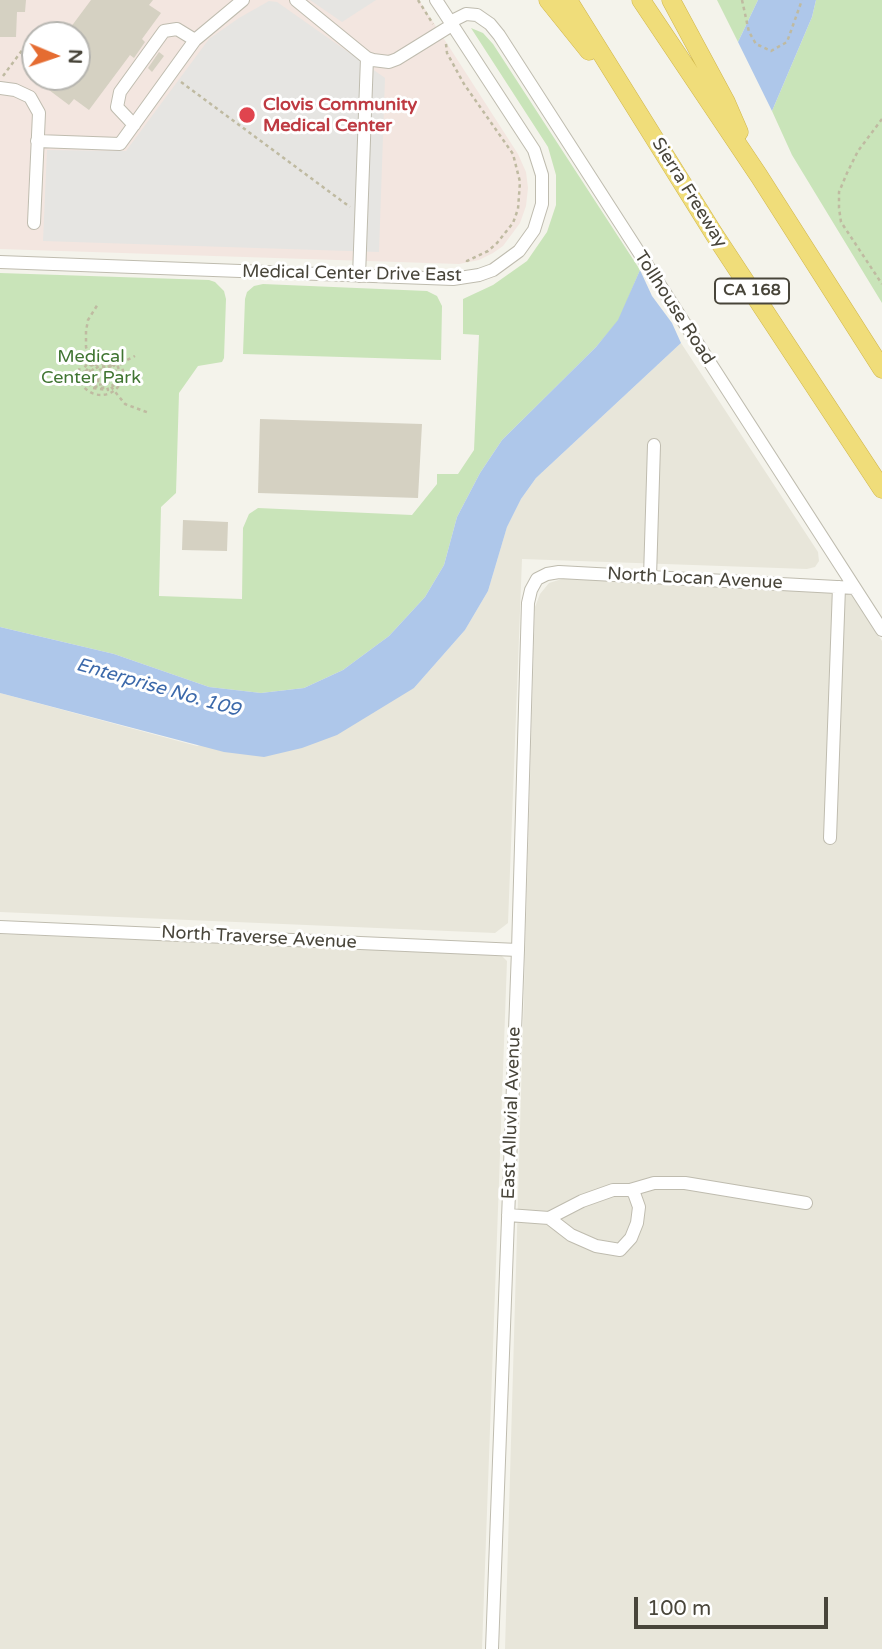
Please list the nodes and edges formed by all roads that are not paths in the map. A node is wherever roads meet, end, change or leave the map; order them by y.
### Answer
1 (243, 0) edge
2 (296, 0) edge
3 (436, 0) edge
4 (548, 0) edge
5 (568, 0) edge
6 (641, 0) edge
7 (671, 0) edge
8 (451, 24) junction
9 (195, 40) junction
10 (367, 58) junction
11 (0, 89) edge
12 (624, 90) junction
13 (134, 125) junction
14 (37, 141) junction
15 (759, 176) junction
16 (34, 223) dead end
17 (0, 262) edge
18 (359, 276) junction
19 (882, 369) edge
20 (654, 445) dead end
21 (882, 489) edge
22 (650, 577) junction
23 (537, 579) joint
24 (839, 587) junction
25 (855, 588) junction
26 (882, 630) edge
27 (831, 838) dead end
28 (0, 927) edge
29 (518, 950) junction
30 (630, 1190) junction
31 (806, 1203) dead end
32 (508, 1215) junction
33 (549, 1218) junction
34 (492, 1649) edge

1 - 9 street
2 - 10 street
3 - 8 street, Medical Center Drive East
4 - 12 highway
5 - 12 highway, Sierra Freeway / CA 168
6 - 15 highway
7 - 15 highway
8 - 10 street
8 - 18 street, Medical Center Drive East
8 - 25 street, Tollhouse Road
9 - 13 street
9 - 13 street
10 - 18 street
11 - 14 street
12 - 21 highway, Sierra Freeway / CA 168
13 - 14 street
14 - 16 street
15 - 19 highway
17 - 18 street, Medical Center Drive East
20 - 22 street
22 - 23 street, North Locan Avenue
22 - 24 street, North Locan Avenue
23 - 29 street, East Alluvial Avenue
24 - 25 street, North Locan Avenue
24 - 27 street
25 - 26 street, Tollhouse Road
28 - 29 street, North Traverse Avenue
29 - 32 street, East Alluvial Avenue
30 - 31 street
30 - 33 street
30 - 33 street
32 - 33 street
32 - 34 street, East Alluvial Avenue

